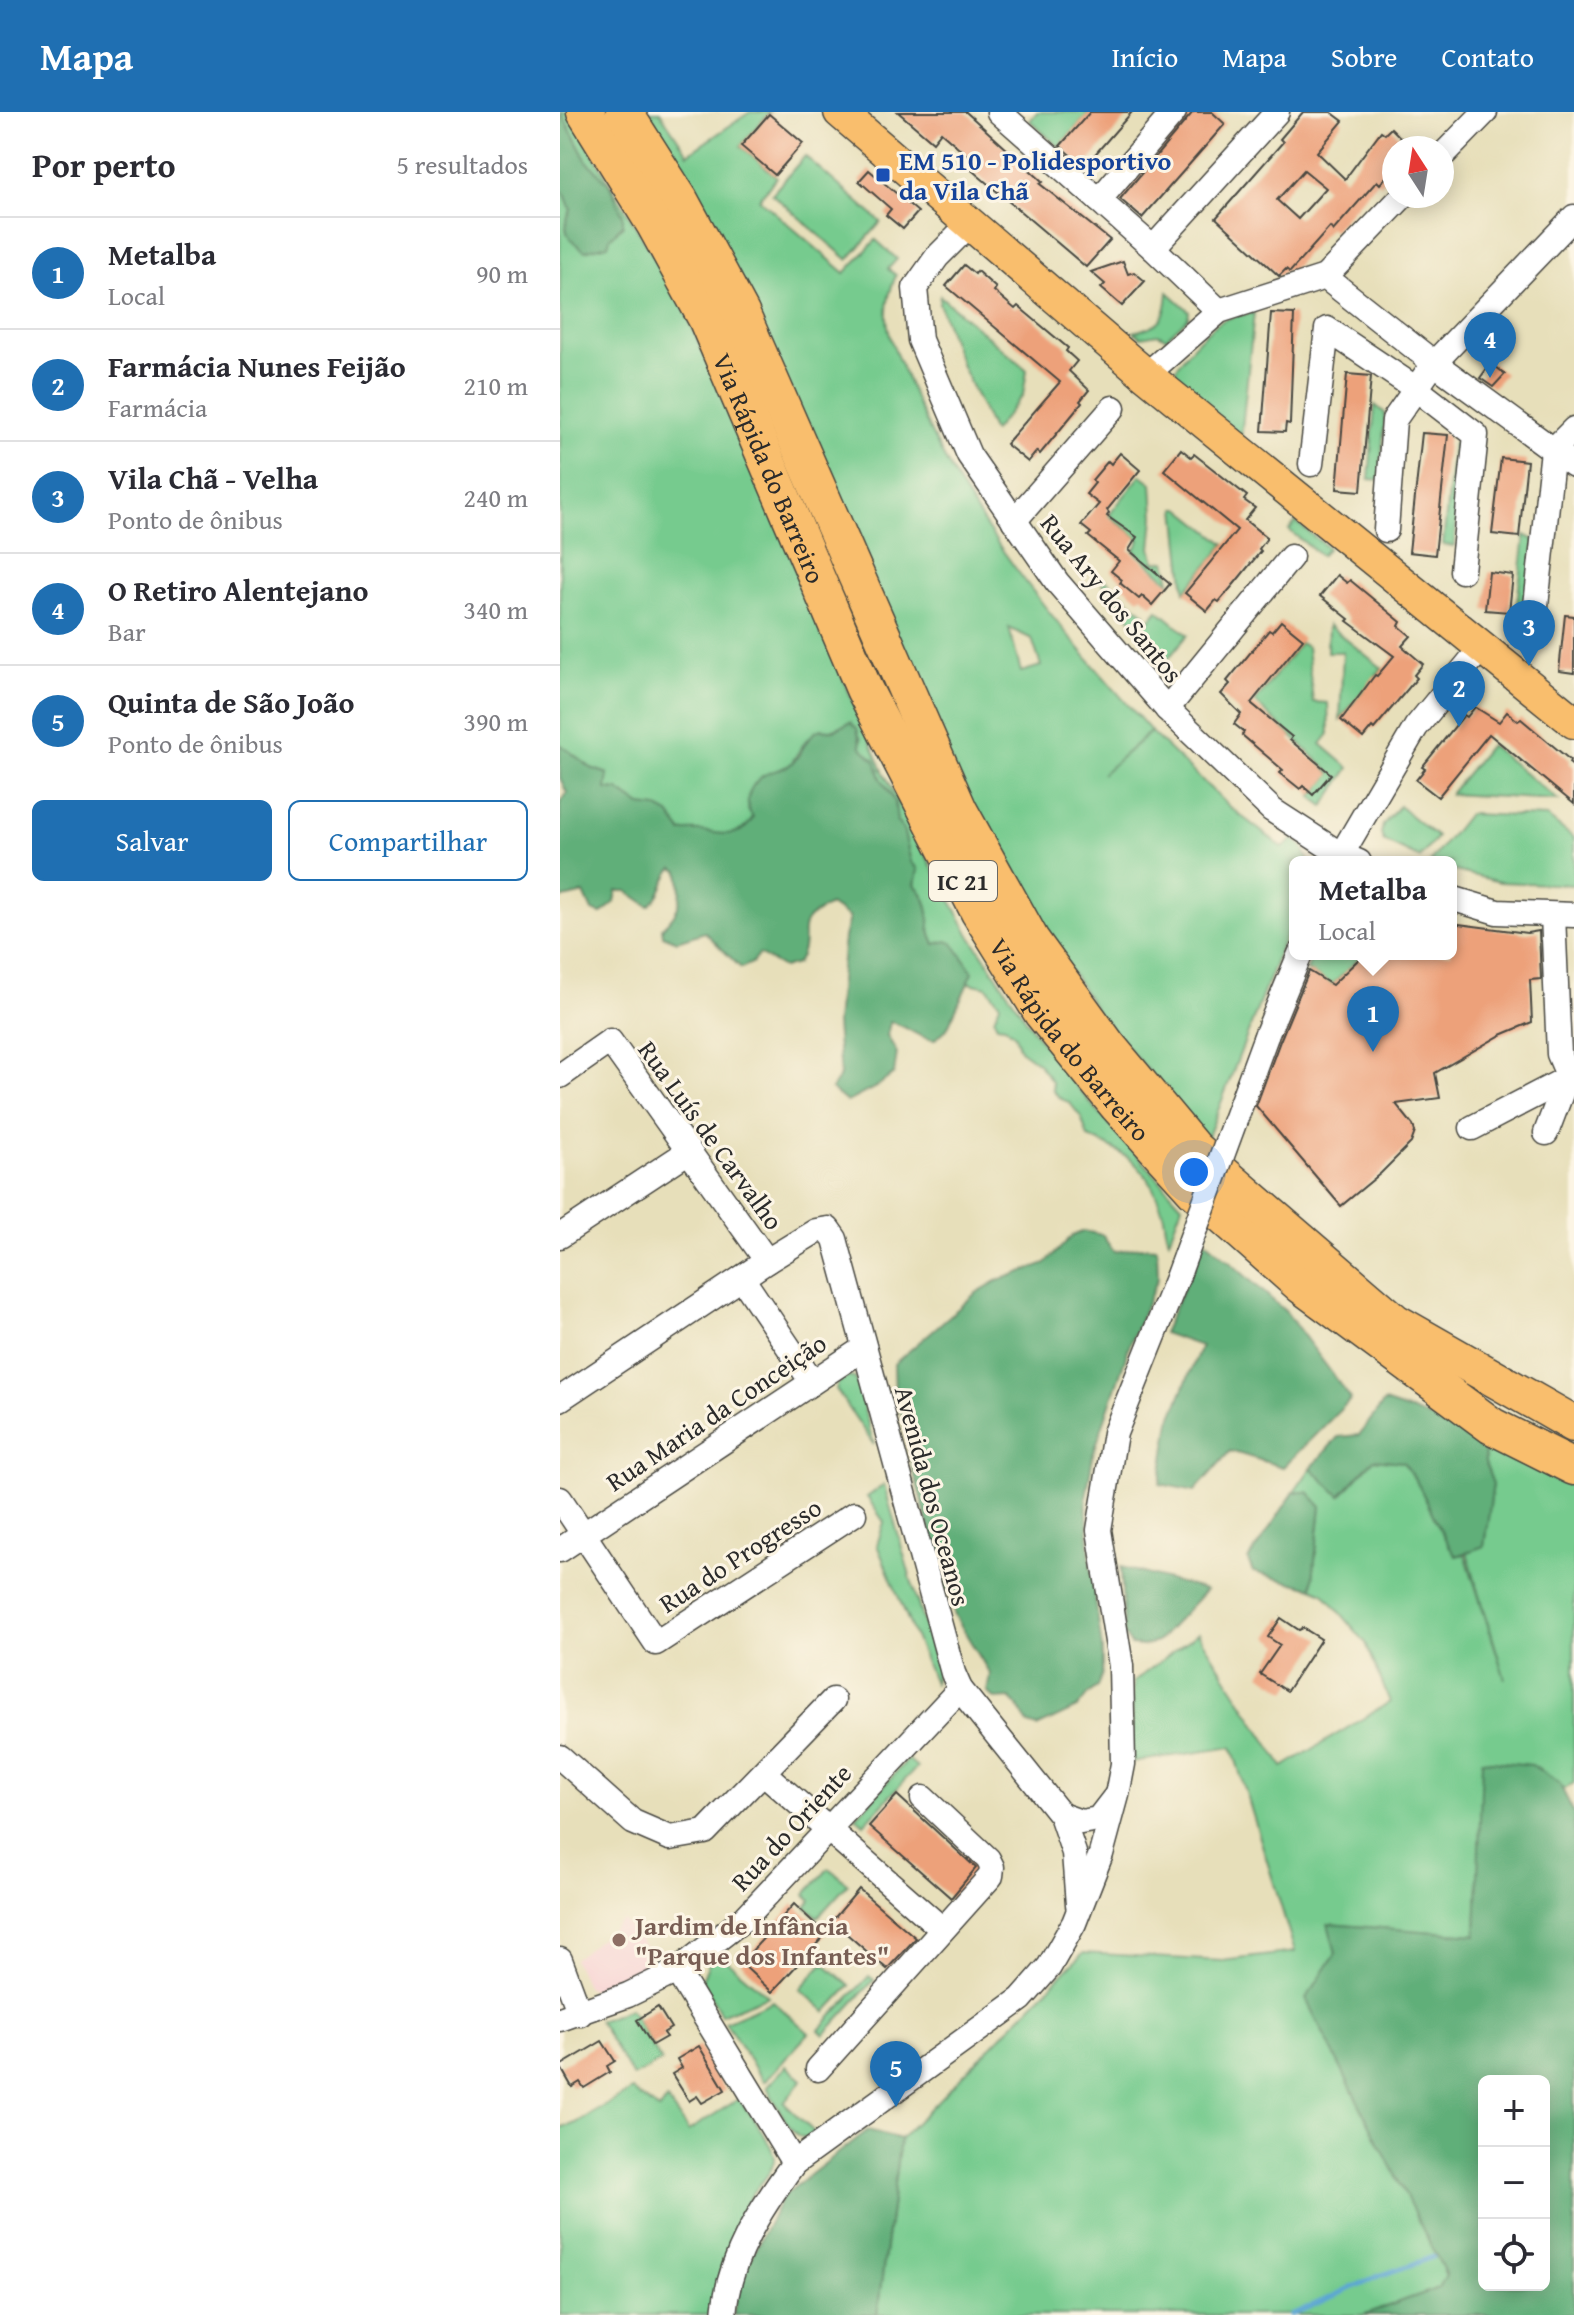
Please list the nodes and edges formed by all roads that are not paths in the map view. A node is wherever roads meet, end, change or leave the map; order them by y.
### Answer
1 (585, 112) edge
2 (624, 112) edge
3 (840, 112) edge
4 (999, 112) edge
5 (1174, 112) edge
6 (1277, 112) edge
7 (1485, 112) edge
8 (1454, 144) edge
9 (1099, 200) junction
10 (1391, 208) edge
11 (1574, 217) edge
12 (970, 224) junction
13 (1153, 248) junction
14 (1325, 277) junction
15 (1219, 311) junction
16 (1434, 363) junction
17 (1146, 375) junction
18 (1415, 388) junction
19 (1113, 408) dead end
20 (1574, 429) edge
21 (1553, 450) junction
22 (1311, 464) dead end
23 (1574, 465) edge
24 (1014, 521) junction
25 (1386, 530) dead end
26 (1291, 557) dead end
27 (1462, 571) dead end
28 (1533, 633) dead end
29 (1482, 647) junction
30 (1167, 709) junction
31 (1574, 722) edge
32 (1341, 856) edge
33 (1347, 856) edge
34 (1457, 900) edge
35 (1564, 915) edge
36 (1298, 960) edge
37 (560, 1076) edge
38 (1566, 1079) junction
39 (1472, 1128) dead end
40 (1546, 1133) dead end
41 (689, 1151) junction
42 (560, 1236) edge
43 (767, 1261) junction
44 (742, 1278) junction
45 (864, 1348) junction
46 (812, 1382) junction
47 (560, 1399) edge
48 (1574, 1424) edge
49 (1574, 1467) edge
50 (560, 1499) edge
51 (854, 1514) dead end
52 (584, 1534) junction
53 (560, 1550) edge
54 (960, 1689) junction
55 (833, 1700) dead end
56 (560, 1757) edge
57 (764, 1773) junction
58 (1117, 1795) junction
59 (923, 1798) dead end
60 (1061, 1815) junction
61 (828, 1829) junction
62 (1078, 1912) junction
63 (942, 1929) junction
64 (560, 1960) edge
65 (677, 1971) junction
66 (570, 2017) edge
67 (818, 2069) dead end
68 (794, 2163) junction
69 (724, 2315) edge

1 - 49 highway, Via Rápida do Barreiro / IC 21
2 - 48 highway, Via Rápida do Barreiro / IC 21
3 - 12 main road
4 - 9 street
5 - 9 street
6 - 13 street
7 - 8 street
9 - 13 street
10 - 14 street
11 - 16 street
12 - 17 main road
12 - 24 street, Rua Ary dos Santos
13 - 15 street
14 - 15 street
14 - 16 street
15 - 17 street
16 - 18 street
16 - 21 street
17 - 29 main road
18 - 22 street
18 - 25 street
18 - 27 street
19 - 24 street
20 - 21 street
21 - 23 street
21 - 28 street
24 - 30 street, Rua Ary dos Santos
26 - 30 street
29 - 31 main road
29 - 33 street
30 - 32 street, Rua Ary dos Santos
34 - 35 street
35 - 38 street
36 - 58 street, bridge
37 - 41 street, Rua Luís de Carvalho
38 - 39 street
38 - 40 street
41 - 42 street
41 - 43 street, Rua Luís de Carvalho
43 - 44 street
43 - 45 street, Avenida dos Oceanos
44 - 46 street
44 - 47 street
45 - 46 street, Rua Maria da Conceição
45 - 54 street, Avenida dos Oceanos
46 - 52 street, Rua Maria da Conceição
50 - 52 street
51 - 52 street, Rua do Progresso
52 - 53 street, Rua Maria da Conceição
54 - 60 street, Avenida dos Oceanos
54 - 61 street, Rua do Oriente
55 - 57 street
56 - 57 street
57 - 61 street
58 - 60 street
58 - 62 street
59 - 63 street
60 - 62 street, Avenida dos Oceanos
61 - 63 street
61 - 65 street, Rua do Oriente
62 - 68 street
63 - 67 street
64 - 66 street
65 - 66 street, Rua do Oriente
65 - 68 street
68 - 69 street

